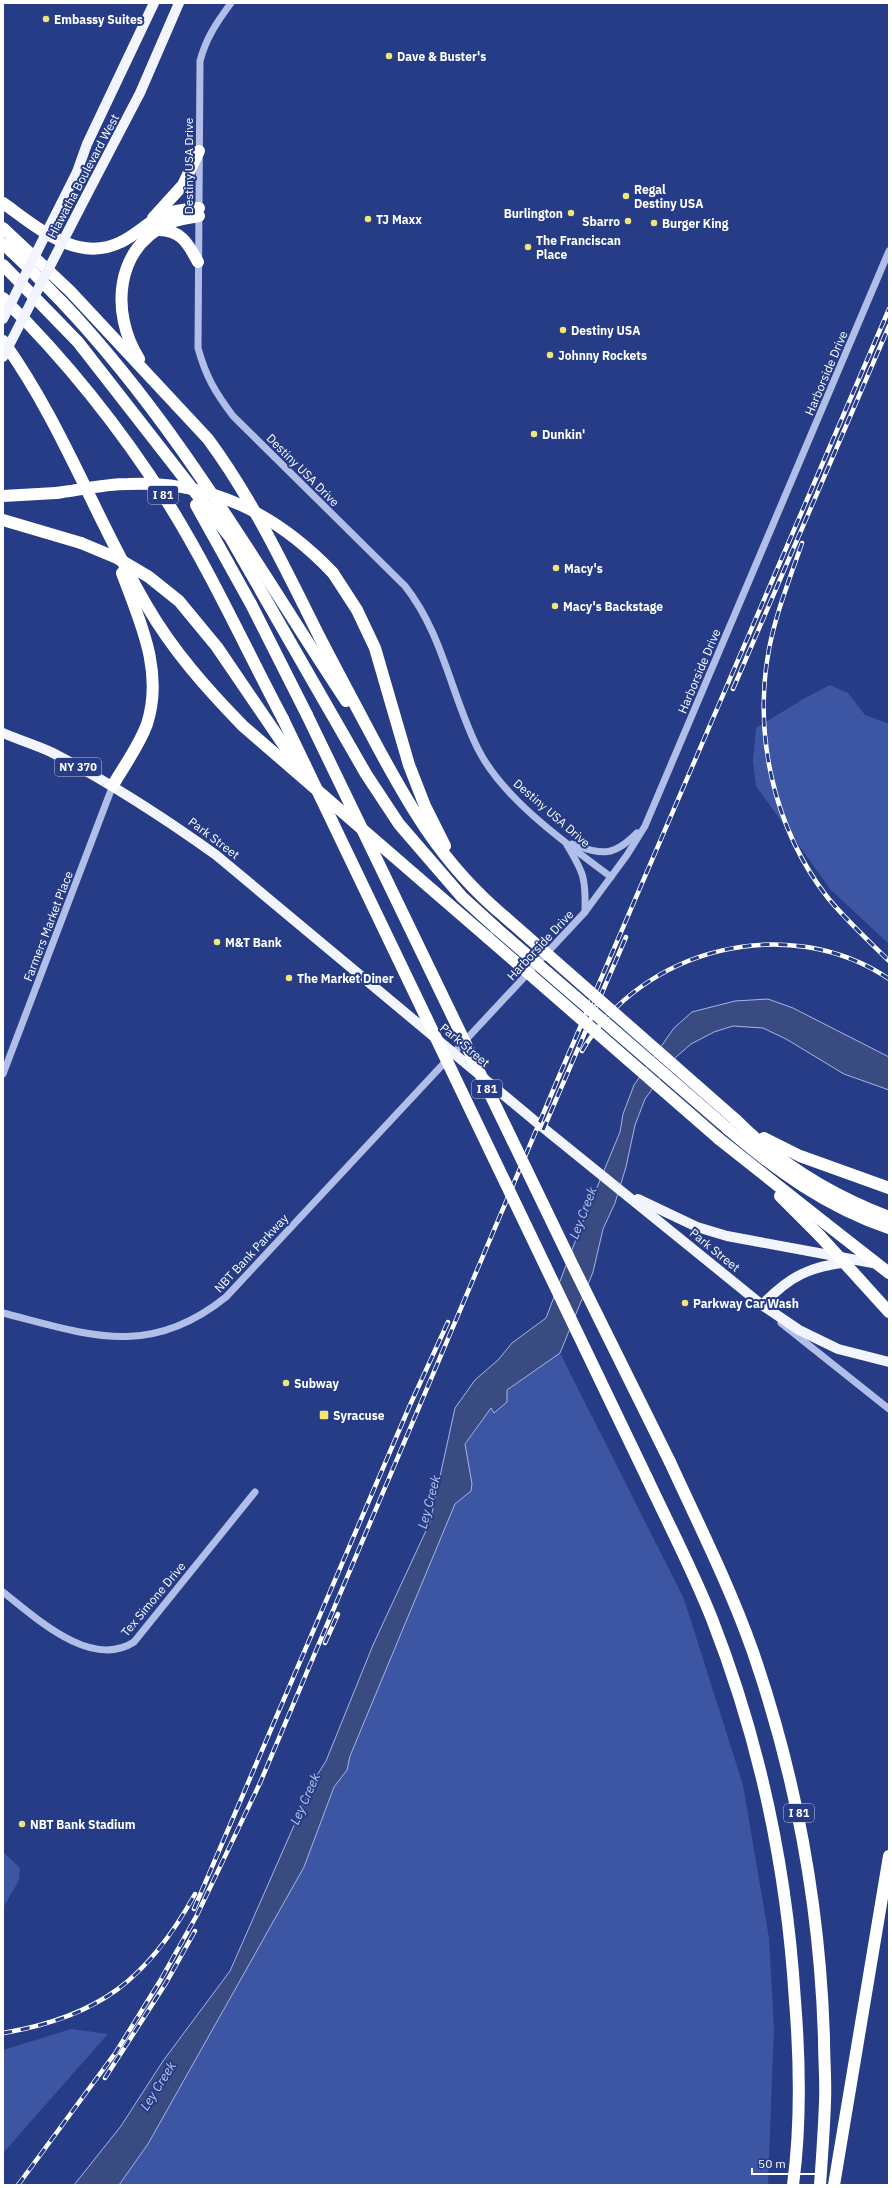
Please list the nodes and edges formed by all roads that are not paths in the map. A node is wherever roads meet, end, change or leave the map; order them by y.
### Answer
1 (154, 3) edge
2 (179, 3) edge
3 (231, 3) edge
4 (199, 151) junction
5 (3, 203) edge
6 (199, 212) junction
7 (152, 227) junction
8 (3, 228) edge
9 (3, 244) edge
10 (889, 251) edge
11 (198, 262) junction
12 (3, 265) edge
13 (3, 298) edge
14 (3, 319) edge
15 (3, 341) edge
16 (3, 357) edge
17 (150, 377) junction
18 (136, 414) junction
19 (3, 496) edge
20 (102, 519) junction
21 (3, 520) edge
22 (3, 733) edge
23 (386, 763) junction
24 (112, 785) junction
25 (320, 798) junction
26 (645, 826) junction
27 (565, 841) junction
28 (611, 877) junction
29 (464, 878) junction
30 (585, 912) junction
31 (453, 1052) junction
32 (3, 1074) edge
33 (736, 1120) junction
34 (747, 1162) junction
35 (889, 1188) edge
36 (623, 1192) junction
37 (889, 1216) edge
38 (889, 1228) edge
39 (864, 1261) junction
40 (889, 1266) edge
41 (889, 1273) edge
42 (762, 1305) junction
43 (889, 1312) edge
44 (3, 1313) edge
45 (889, 1362) edge
46 (889, 1409) edge
47 (255, 1492) dead end
48 (3, 1592) edge
49 (889, 1856) edge
50 (793, 2185) edge
51 (820, 2185) edge
52 (834, 2185) edge

1 - 14 main road, Hiawatha Boulevard West, bridge
2 - 16 main road, Hiawatha Boulevard West, bridge
3 - 4 street, Destiny USA Drive
4 - 6 street, Destiny USA Drive
4 - 7 highway
5 - 7 highway
6 - 7 highway
6 - 11 street, Destiny USA Drive
7 - 11 highway
7 - 17 highway
8 - 17 highway
9 - 23 highway
10 - 26 street, Harborside Drive
11 - 27 street, Destiny USA Drive
12 - 18 highway, I 81
13 - 25 highway, I 81, bridge
15 - 20 highway
17 - 23 highway
18 - 38 highway, bridge
18 - 51 highway, I 81, bridge
19 - 29 highway, bridge
20 - 24 highway
20 - 34 highway, bridge
21 - 25 highway, bridge
22 - 24 main road, Park Street / NY 370
23 - 29 highway
24 - 31 main road, Park Street / NY 370
24 - 32 street, Farmers Market Place
25 - 50 highway, I 81, bridge
26 - 27 street
26 - 28 street, Harborside Drive
27 - 28 street, Destiny USA Drive
27 - 30 street
28 - 30 street, Harborside Drive
29 - 33 highway, bridge
30 - 31 street, Harborside Drive
31 - 36 main road, Park Street / NY 370
31 - 44 street, NBT Bank Parkway
33 - 35 highway
33 - 37 highway
34 - 41 highway, bridge
34 - 43 highway, bridge
36 - 39 main road, NY 370
36 - 42 main road, Park Street / NY 370
39 - 40 main road, NY 370
39 - 42 main road, NY 370
42 - 45 main road, NY 370
42 - 46 street, Park Street
47 - 48 street, Tex Simone Drive
49 - 52 highway

